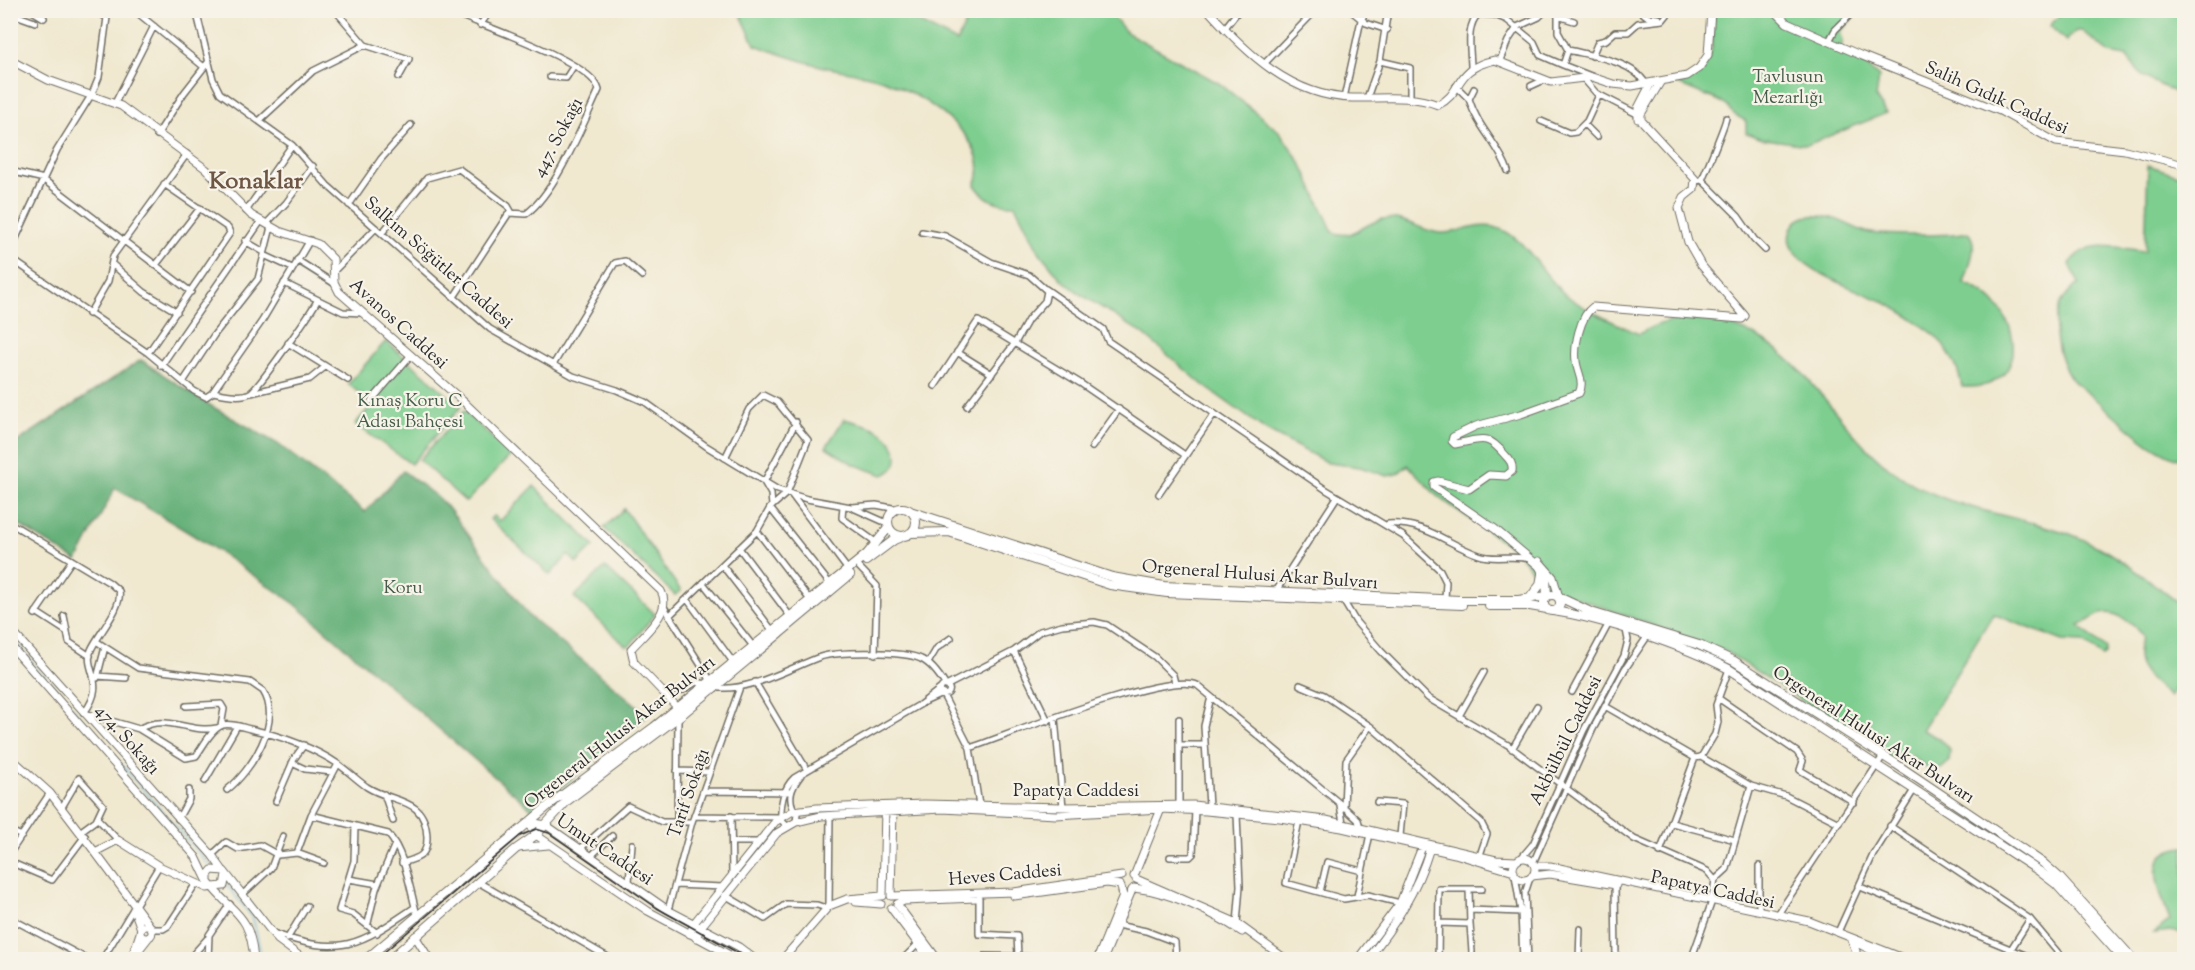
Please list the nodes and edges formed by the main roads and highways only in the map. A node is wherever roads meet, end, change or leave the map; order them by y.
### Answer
1 (909, 511) junction
2 (889, 525) junction
3 (908, 534) junction
4 (1547, 596) junction
5 (1559, 597) junction
6 (1527, 599) junction
7 (1550, 610) junction
8 (711, 684) junction
9 (365, 960) edge
10 (389, 960) edge
11 (2124, 960) edge
12 (2134, 960) edge

1 - 2 main road
1 - 3 main road
1 - 6 main road, Orgeneral Hulusi Akar Bulvarı
2 - 3 main road
2 - 8 main road, Orgeneral Hulusi Akar Bulvarı
3 - 7 main road, Orgeneral Hulusi Akar Bulvarı
3 - 8 main road, Orgeneral Hulusi Akar Bulvarı
4 - 5 main road
4 - 6 main road, Orgeneral Hulusi Akar Bulvarı
4 - 6 main road
4 - 7 main road
5 - 7 main road
5 - 12 main road, Orgeneral Hulusi Akar Bulvarı
7 - 11 main road, Orgeneral Hulusi Akar Bulvarı
8 - 9 main road, Orgeneral Hulusi Akar Bulvarı
8 - 10 main road, Orgeneral Hulusi Akar Bulvarı

